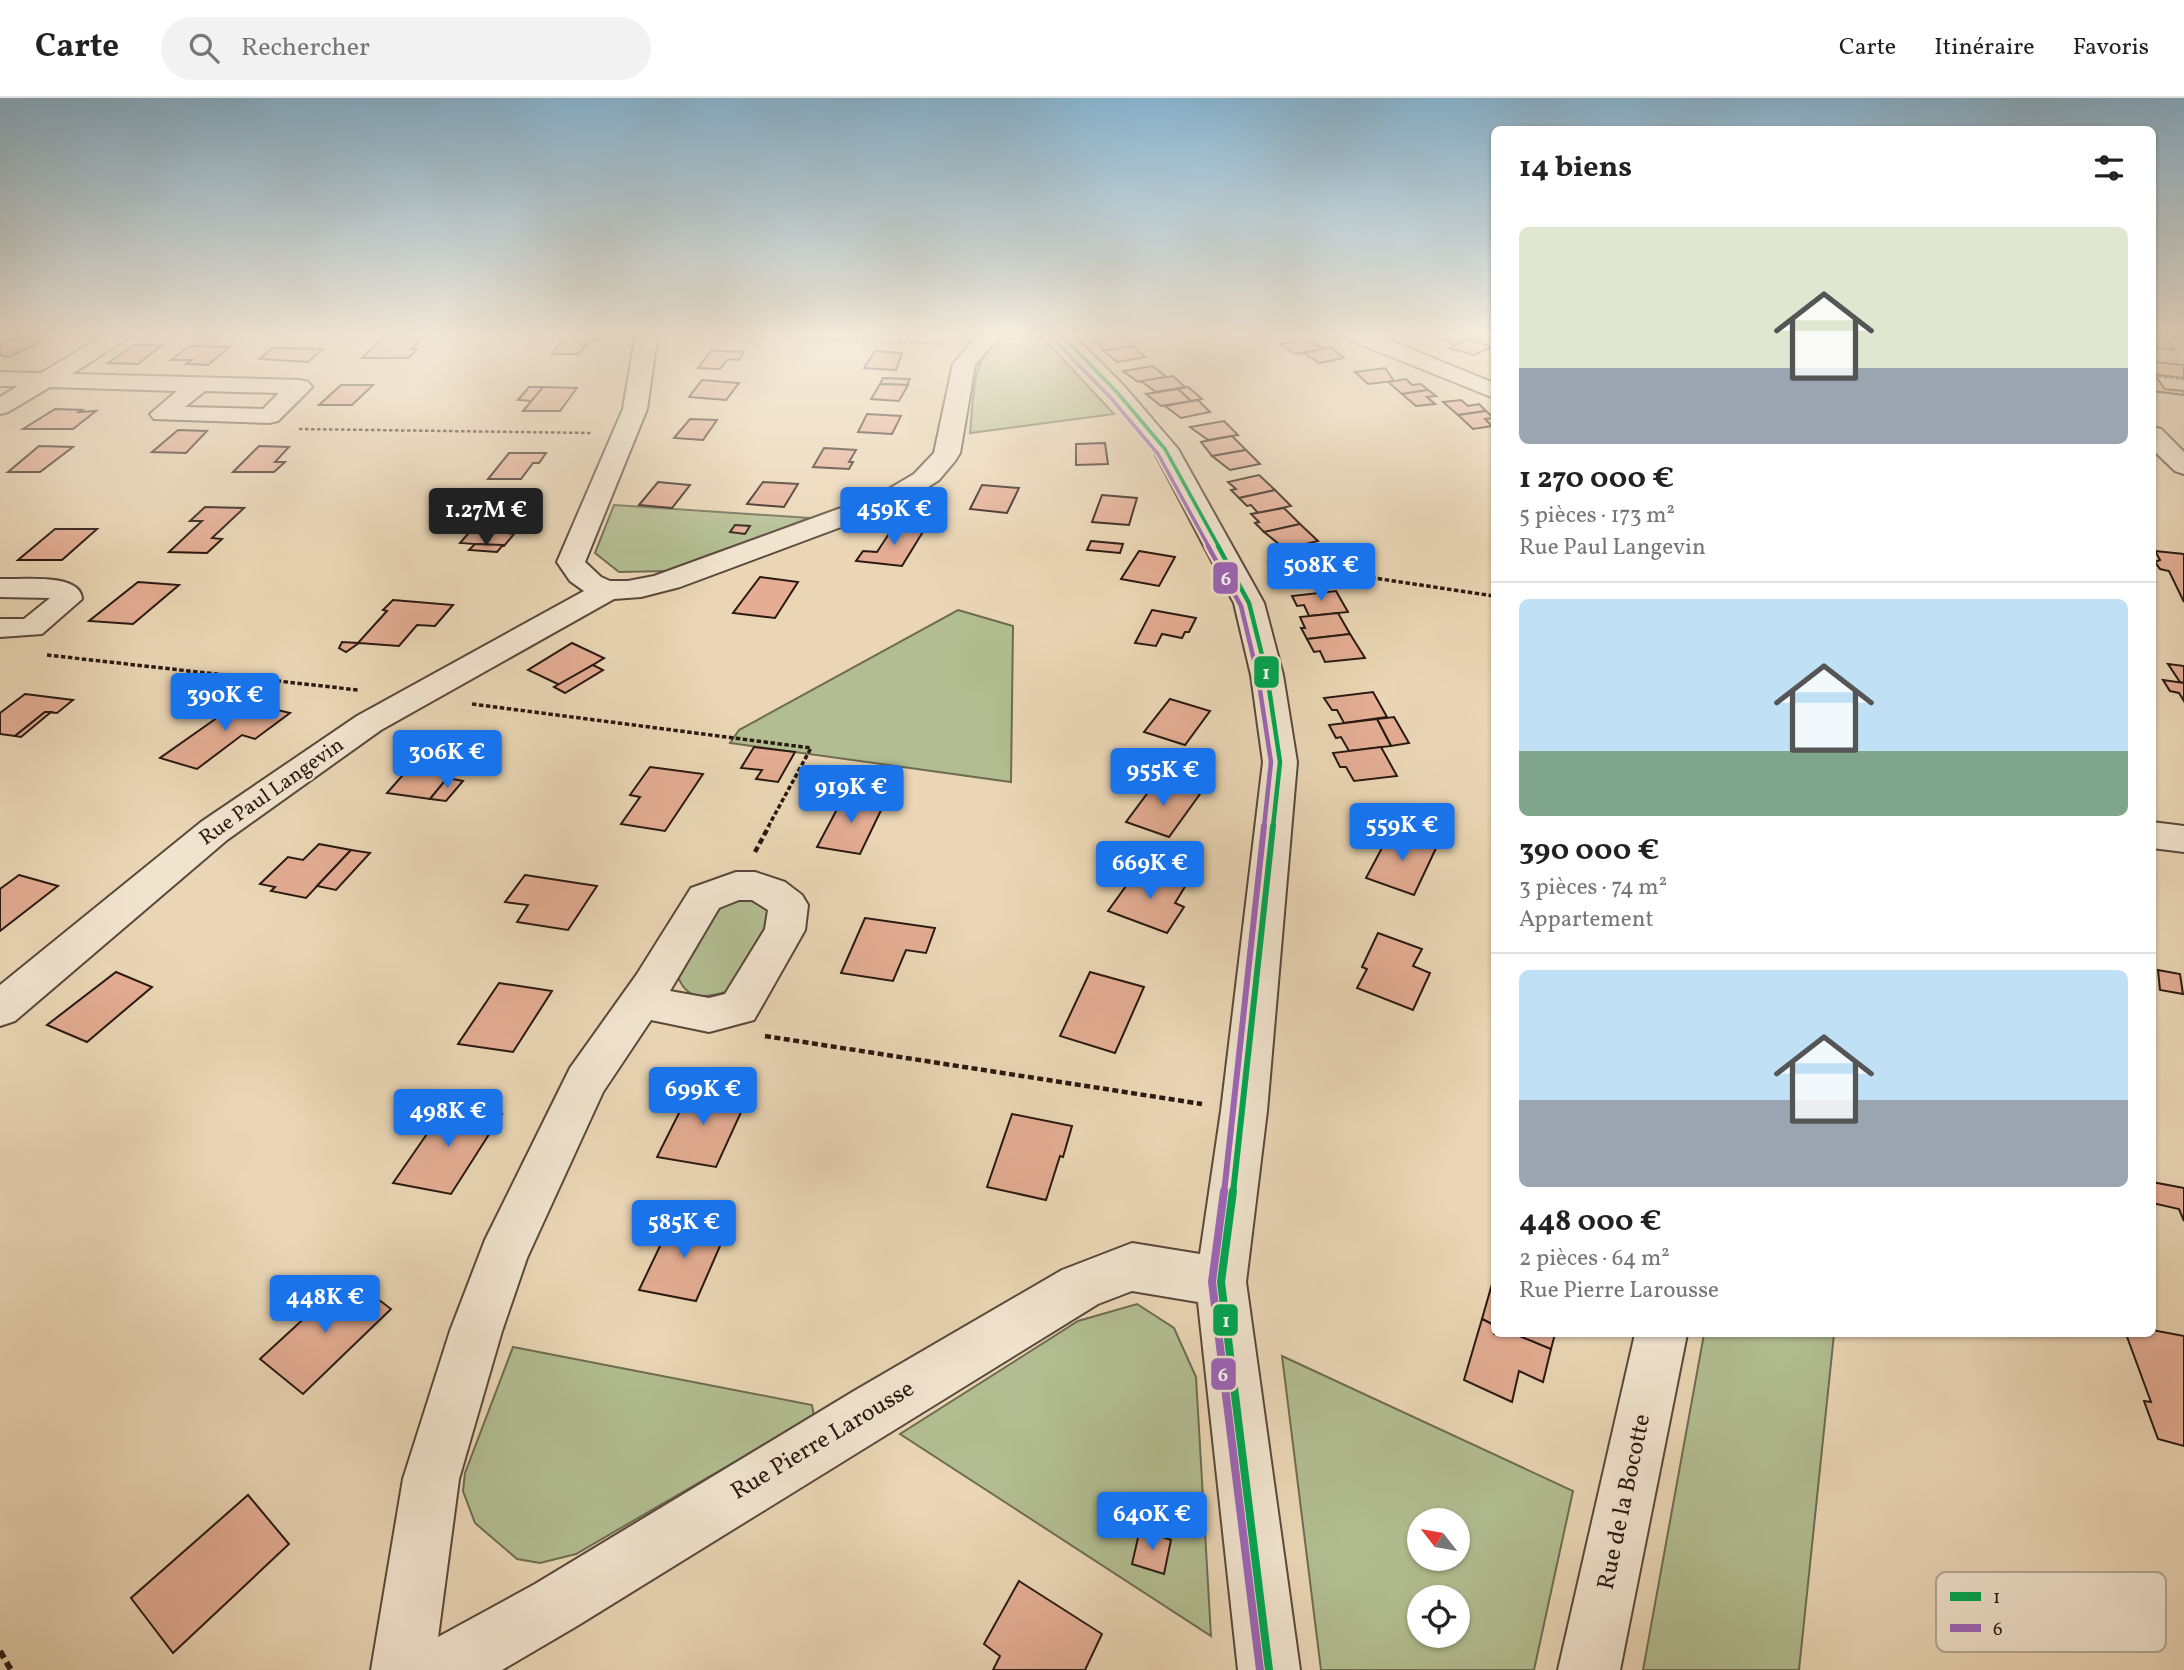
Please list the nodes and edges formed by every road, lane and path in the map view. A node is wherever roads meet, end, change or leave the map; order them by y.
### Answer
1 (173, 405) edge
2 (280, 405) edge
3 (636, 405) edge
4 (956, 405) edge
5 (1128, 405) edge
6 (269, 416) junction
7 (624, 433) junction
8 (2156, 438) edge
9 (2184, 466) edge
10 (1223, 556) junction
11 (0, 588) edge
12 (606, 591) junction
13 (1491, 596) edge
14 (0, 628) edge
15 (31, 628) junction
16 (415, 696) junction
17 (470, 704) dead end
18 (2156, 836) edge
19 (2184, 839) edge
20 (736, 886) junction
21 (641, 1002) junction
22 (739, 1008) junction
23 (0, 1009) edge
24 (1244, 1111) junction
25 (1221, 1282) junction
26 (1660, 1337) edge
27 (0, 1651) edge
28 (11, 1670) edge
29 (402, 1670) edge
30 (441, 1670) edge
31 (1269, 1670) edge
32 (1589, 1670) edge

1 - 6 street
2 - 6 street
3 - 7 street
4 - 12 street, Rue Paul Langevin
5 - 10 street
6 - 7 path
7 - 12 street
8 - 9 street
10 - 13 path
10 - 24 street
11 - 15 street
12 - 16 street, Rue Paul Langevin
14 - 15 street
15 - 16 path
16 - 23 street, Rue Paul Langevin
17 - 20 path
18 - 19 street
20 - 21 street
20 - 22 street
21 - 22 street
21 - 29 street
22 - 24 path
24 - 25 street
25 - 30 street, Rue Pierre Larousse
25 - 31 street
26 - 32 street, Rue de la Bocotte
27 - 28 path

